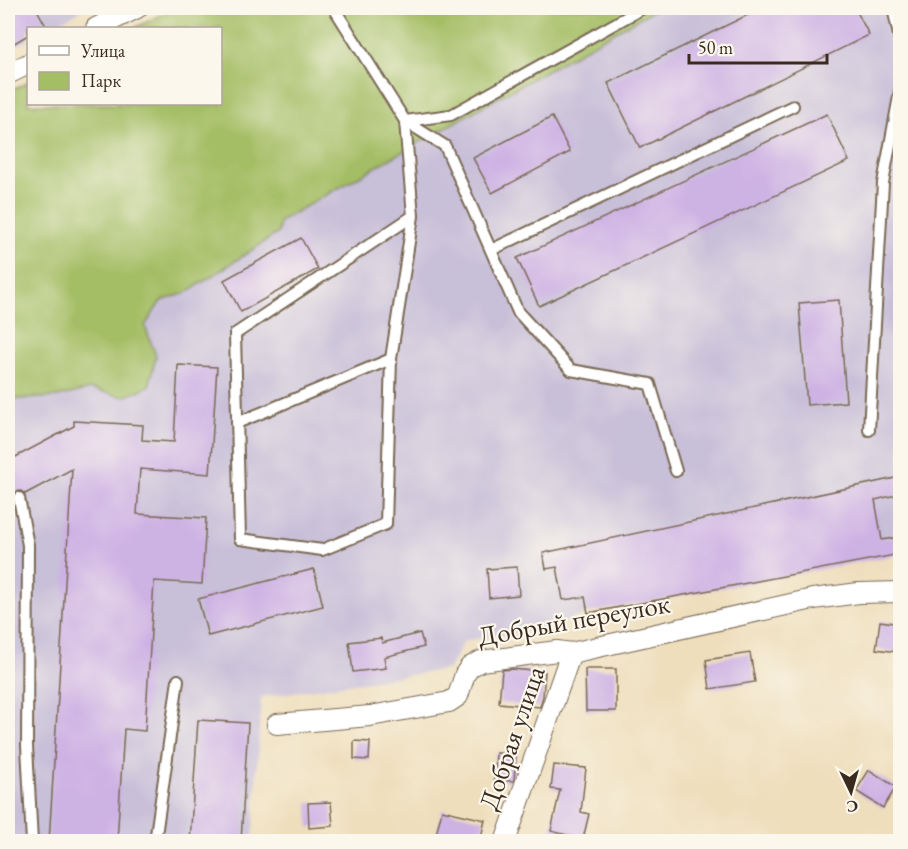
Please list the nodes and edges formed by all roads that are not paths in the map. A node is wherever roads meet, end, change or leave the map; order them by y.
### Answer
1 (136, 8) edge
2 (334, 8) edge
3 (643, 8) edge
4 (893, 8) edge
5 (98, 27) edge
6 (900, 40) edge
7 (27, 64) edge
8 (8, 74) edge
9 (900, 91) edge
10 (793, 106) dead end
11 (405, 121) junction
12 (413, 216) junction
13 (491, 250) junction
14 (391, 359) junction
15 (237, 423) junction
16 (869, 430) dead end
17 (676, 471) dead end
18 (19, 498) dead end
19 (900, 592) edge
20 (571, 653) junction
21 (178, 680) dead end
22 (277, 724) dead end
23 (32, 842) edge
24 (155, 842) edge
25 (505, 842) edge

1 - 5 street
2 - 11 lane
3 - 11 lane
4 - 6 lane
7 - 8 street
9 - 16 lane
10 - 13 lane
11 - 12 lane
11 - 13 lane
12 - 14 lane
12 - 15 lane
13 - 17 lane
14 - 15 lane
14 - 15 lane
18 - 23 lane
19 - 20 street, Добрый переулок
20 - 22 street, Добрый переулок
20 - 25 street, Добрая улица
21 - 24 lane

